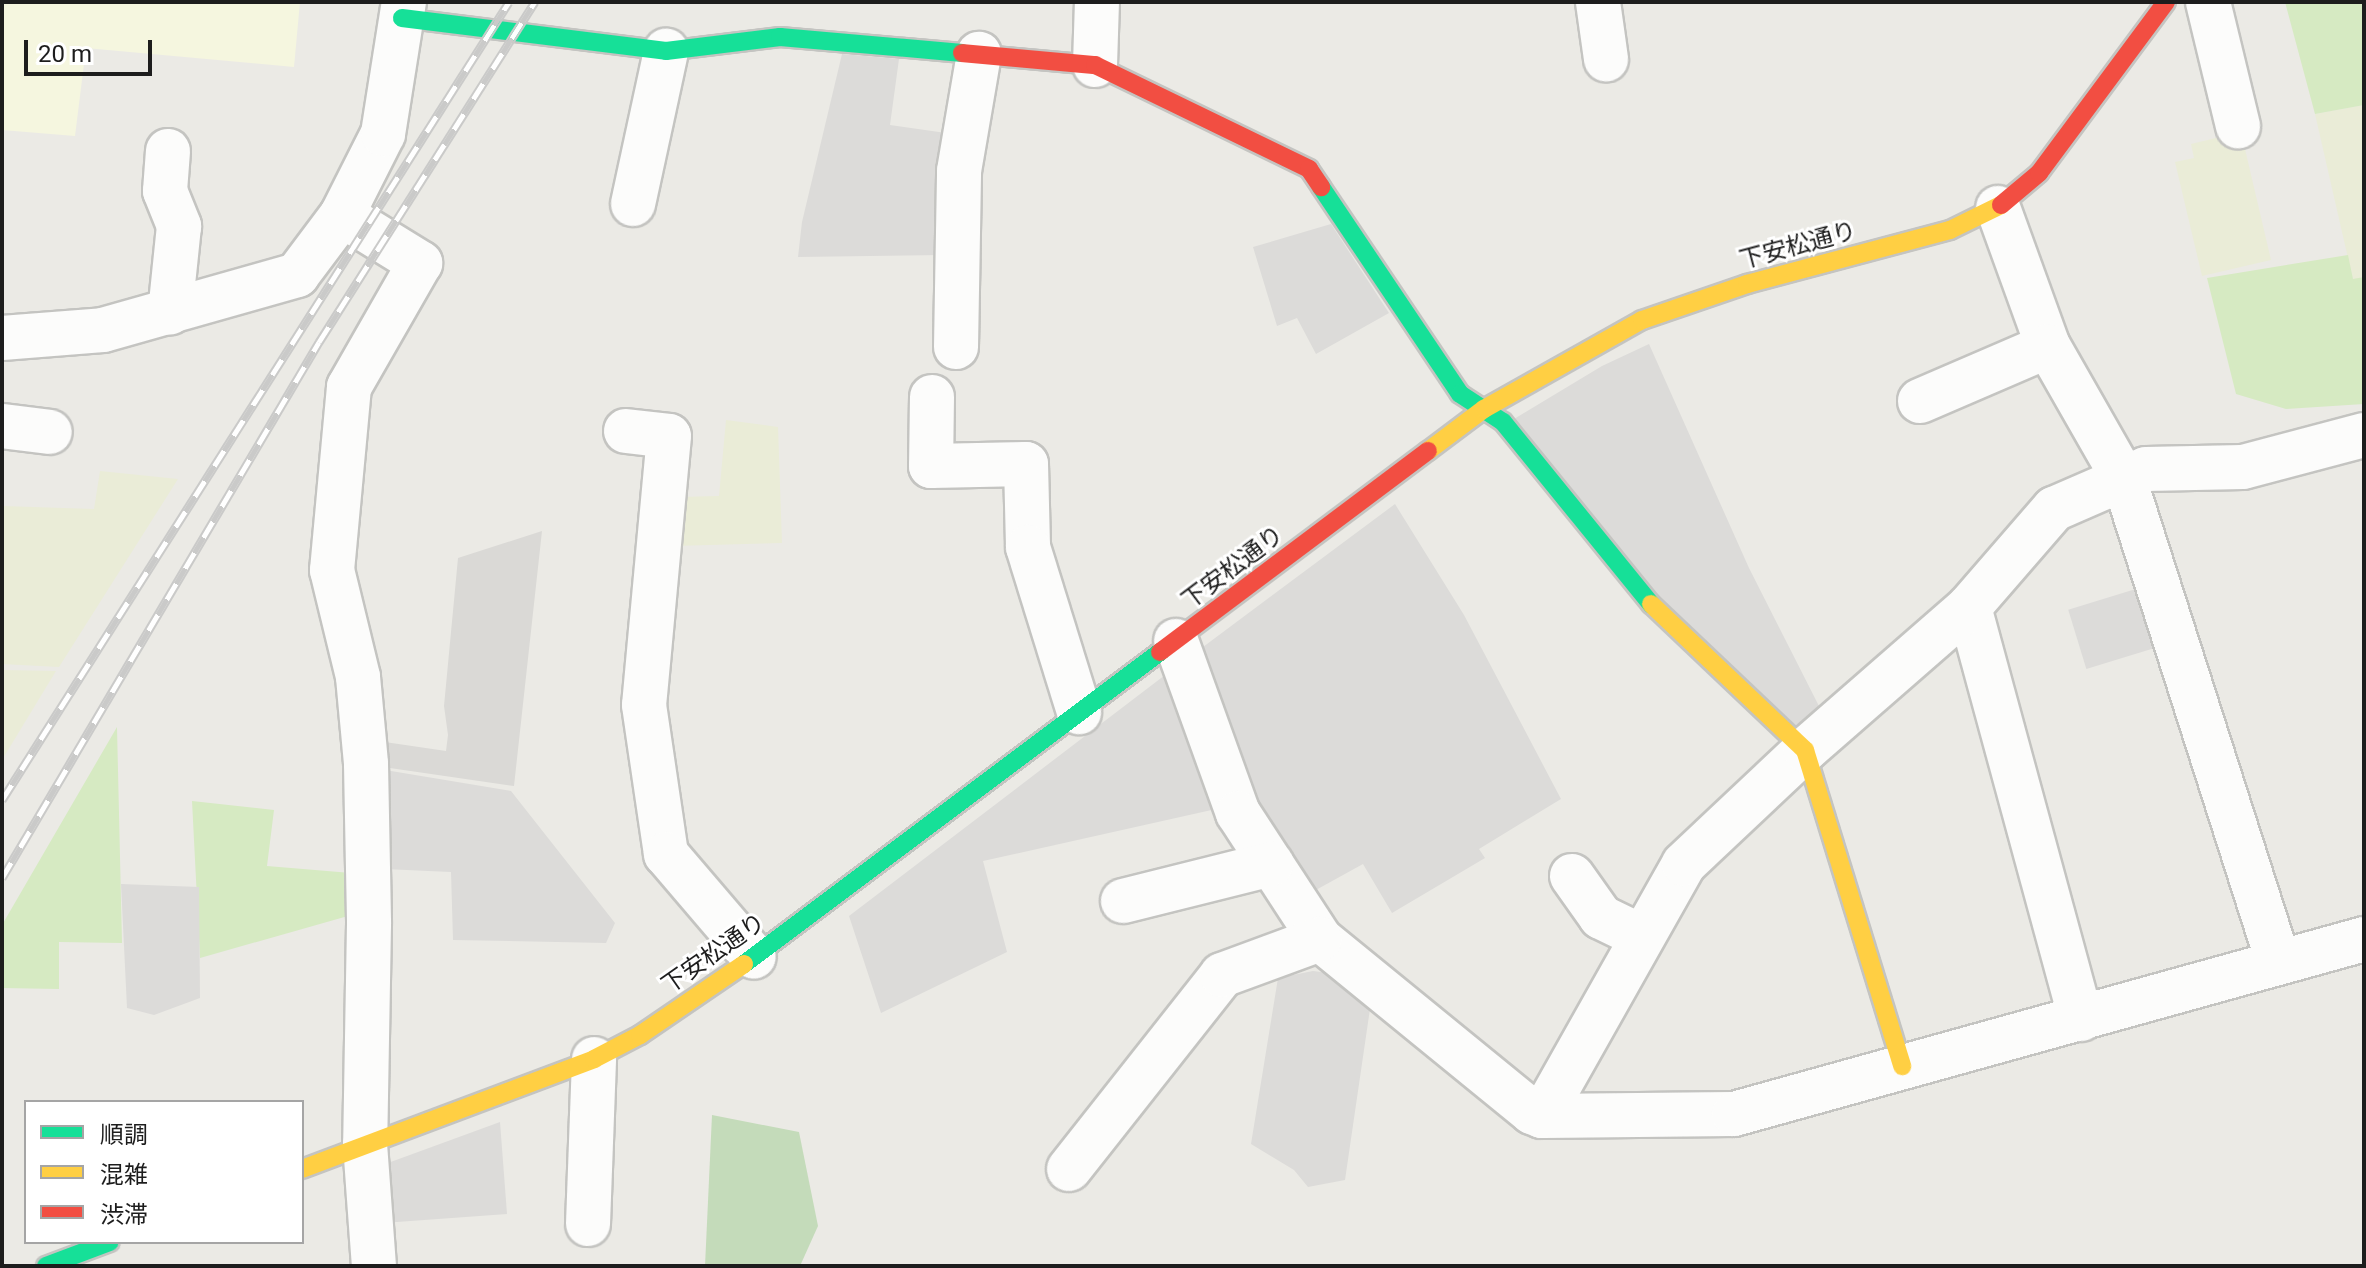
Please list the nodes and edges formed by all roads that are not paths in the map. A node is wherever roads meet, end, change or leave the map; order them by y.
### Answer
1 (1097, 2) edge
2 (1598, 2) edge
3 (2166, 2) edge
4 (2208, 2) edge
5 (403, 10) edge
6 (666, 51) junction
7 (979, 54) junction
8 (1606, 59) dead end
9 (1095, 65) junction
10 (2238, 126) dead end
11 (168, 151) dead end
12 (633, 204) dead end
13 (1998, 208) junction
14 (342, 215) junction
15 (170, 313) junction
16 (2, 338) edge
17 (2048, 346) junction
18 (956, 347) dead end
19 (932, 397) dead end
20 (1920, 401) dead end
21 (1484, 409) junction
22 (2, 426) edge
23 (626, 431) dead end
24 (50, 432) dead end
25 (2364, 435) edge
26 (2124, 479) junction
27 (1969, 607) junction
28 (1176, 641) junction
29 (1079, 712) junction
30 (1805, 750) junction
31 (1271, 864) junction
32 (1572, 876) dead end
33 (1123, 901) dead end
34 (1640, 936) junction
35 (1320, 939) junction
36 (2364, 939) edge
37 (754, 957) junction
38 (2278, 961) junction
39 (2081, 1019) junction
40 (594, 1059) junction
41 (1902, 1066) junction
42 (1542, 1116) junction
43 (365, 1144) junction
44 (304, 1168) edge
45 (1069, 1169) dead end
46 (588, 1224) dead end
47 (105, 1244) edge
48 (46, 1266) edge
49 (374, 1266) edge

1 - 9 street
2 - 8 street
3 - 13 street, 下安松通り
4 - 10 street
5 - 6 street
5 - 14 street
6 - 7 street
6 - 12 street
7 - 9 street
7 - 18 street
9 - 21 street
11 - 15 street
13 - 17 street
13 - 21 street, 下安松通り
14 - 15 street
14 - 43 street
15 - 16 street
17 - 20 street
17 - 26 street
19 - 29 street
21 - 28 street, 下安松通り
21 - 30 street
22 - 24 street
23 - 37 street
25 - 26 street
26 - 27 street
26 - 38 street
27 - 30 street
27 - 39 street
28 - 29 street, 下安松通り
28 - 31 street
29 - 37 street, 下安松通り
30 - 34 street
30 - 41 street
31 - 33 street
31 - 35 street
32 - 34 street
34 - 42 street
35 - 42 street
35 - 45 street
36 - 38 street
37 - 40 street, 下安松通り
38 - 39 street
39 - 41 street
40 - 43 street, 下安松通り
40 - 46 street
41 - 42 street
43 - 44 street, 下安松通り
43 - 49 street
47 - 48 street

